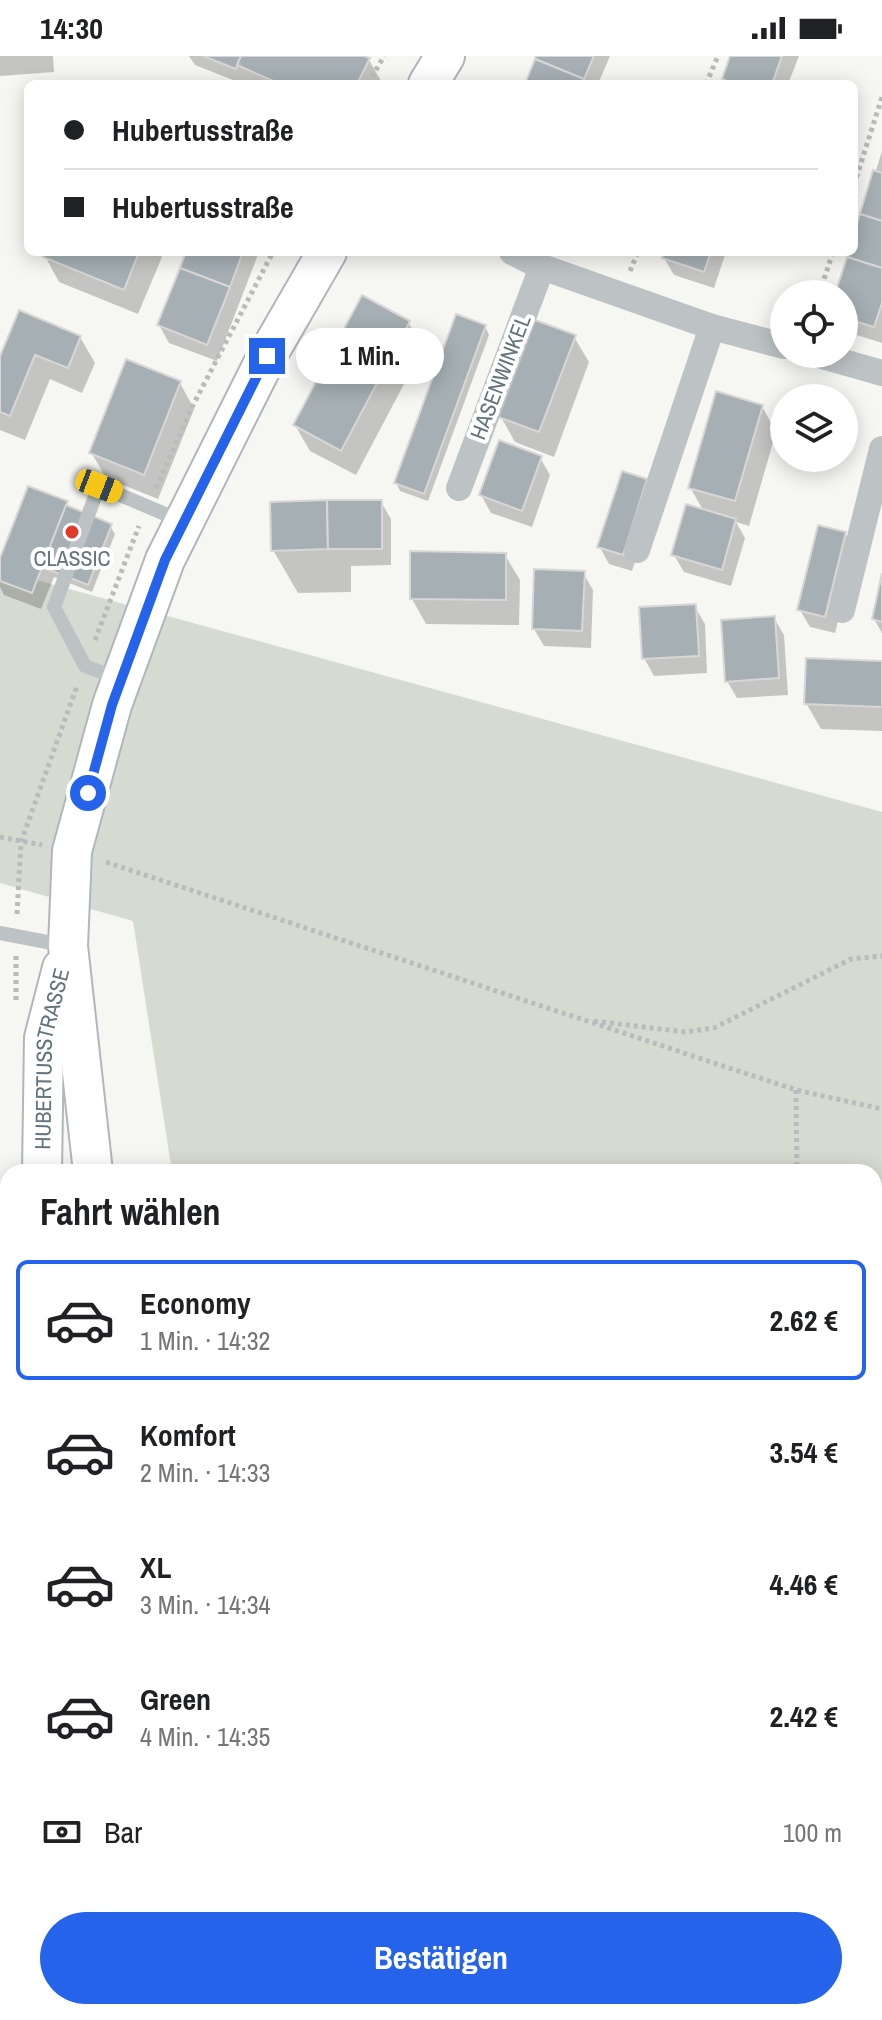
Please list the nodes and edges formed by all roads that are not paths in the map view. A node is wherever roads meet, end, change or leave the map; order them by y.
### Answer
1 (445, 56) edge
2 (430, 80) edge
3 (325, 256) edge
4 (520, 256) edge
5 (542, 267) junction
6 (712, 327) junction
7 (770, 342) edge
8 (858, 366) edge
9 (882, 373) edge
10 (882, 449) edge
11 (459, 488) dead end
12 (184, 522) junction
13 (637, 550) dead end
14 (842, 610) dead end
15 (121, 680) junction
16 (0, 933) edge
17 (68, 946) junction
18 (42, 1164) edge
19 (92, 1164) edge

1 - 2 street
3 - 12 street, HUBERTUSSTRASSE
4 - 5 street
5 - 6 street
5 - 11 street, HASENWINKEL
6 - 7 street
6 - 13 street
8 - 9 street
10 - 14 street
12 - 15 street, HUBERTUSSTRASSE
12 - 15 lane
15 - 17 street, HUBERTUSSTRASSE
16 - 17 lane, HUBERTUSSTRASSE
17 - 18 street, HUBERTUSSTRASSE
17 - 19 street, HUBERTUSSTRASSE

